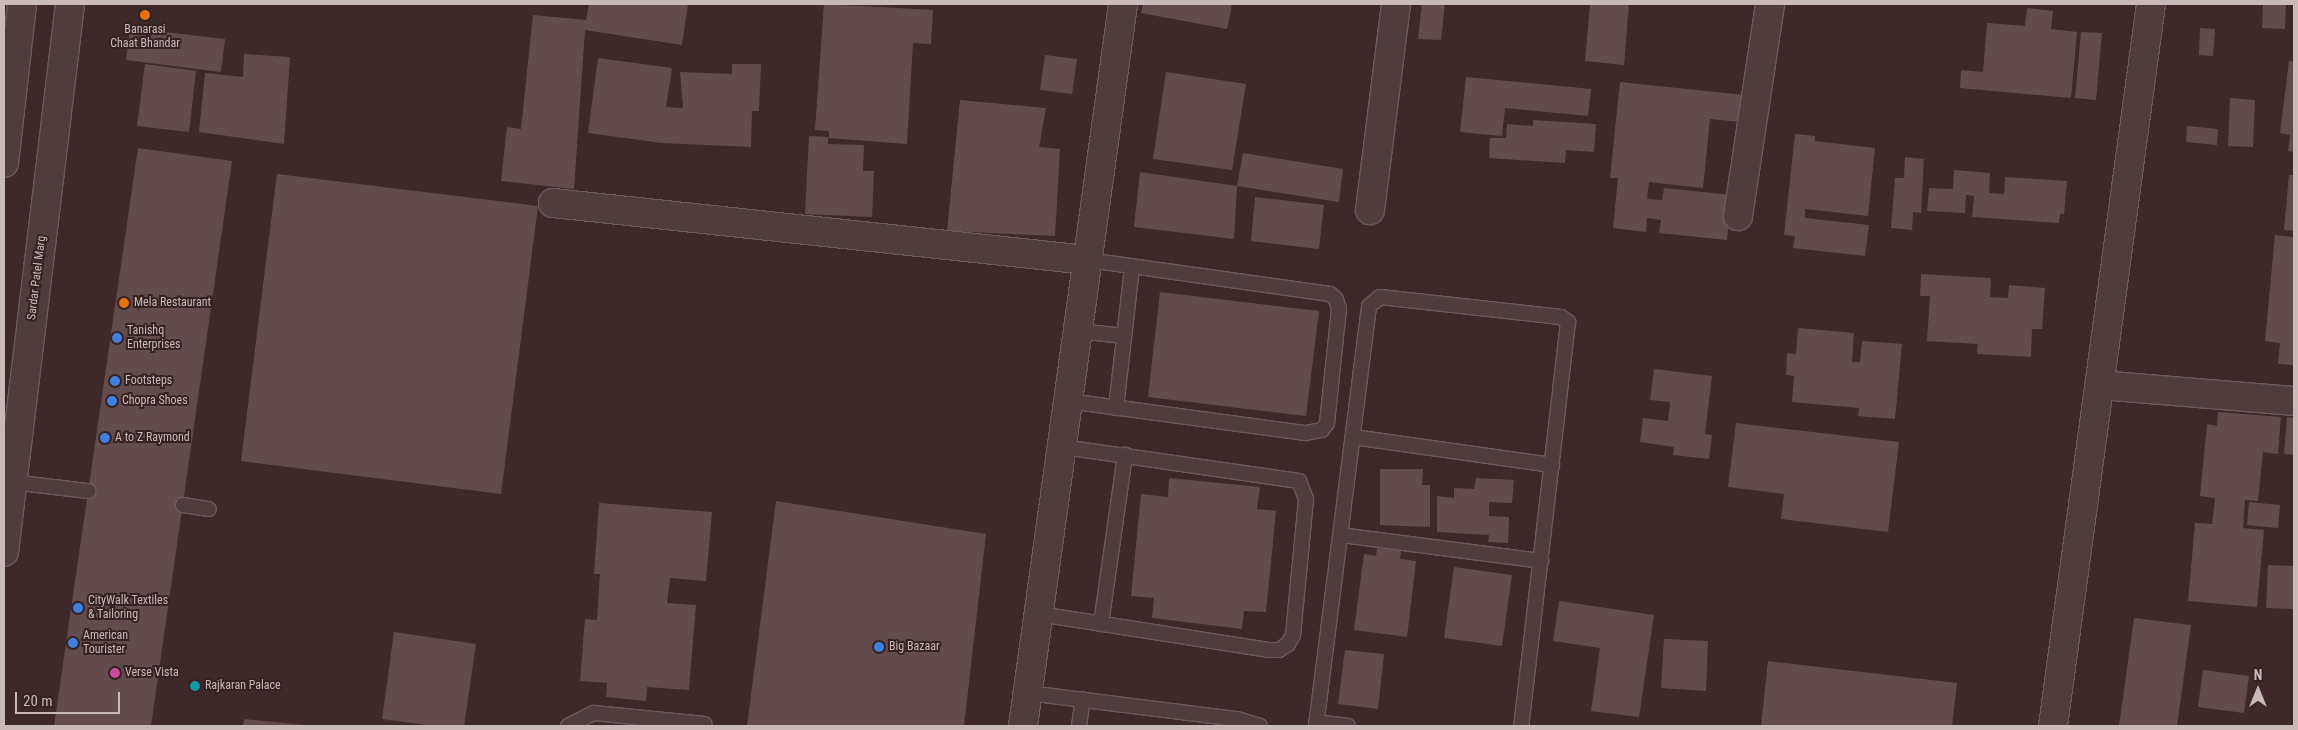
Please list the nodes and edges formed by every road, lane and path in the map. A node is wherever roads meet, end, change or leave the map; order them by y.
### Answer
1 (22, 4) edge
2 (70, 4) edge
3 (1122, 4) edge
4 (1396, 4) edge
5 (1770, 4) edge
6 (2151, 4) edge
7 (8, 86) edge
8 (4, 162) edge
9 (553, 203) dead end
10 (1370, 210) dead end
11 (1738, 216) dead end
12 (1087, 260) junction
13 (1132, 267) junction
14 (1078, 331) junction
15 (1124, 336) junction
16 (2100, 385) junction
17 (1068, 401) junction
18 (2294, 401) edge
19 (1116, 408) junction
20 (1353, 437) junction
21 (1062, 446) junction
22 (1125, 455) junction
23 (1552, 465) junction
24 (12, 482) junction
25 (88, 491) dead end
26 (183, 505) dead end
27 (208, 509) dead end
28 (1341, 535) junction
29 (4, 552) edge
30 (1541, 561) junction
31 (1039, 614) junction
32 (1102, 624) junction
33 (1028, 693) junction
34 (1082, 700) junction
35 (704, 724) dead end
36 (1316, 724) edge
37 (568, 726) edge
38 (1023, 726) edge
39 (1079, 726) edge
40 (1260, 726) edge
41 (1348, 726) edge
42 (1521, 726) edge
43 (2053, 726) edge

1 - 7 street
2 - 24 street, Sardar Patel Marg
3 - 12 street
4 - 10 street
5 - 11 street
6 - 16 street
7 - 8 street
9 - 12 street
12 - 13 lane
12 - 14 street
13 - 15 lane
13 - 19 lane
14 - 15 lane
14 - 17 street
15 - 19 lane
16 - 18 street
16 - 43 street
17 - 19 lane
17 - 21 street
20 - 23 lane
20 - 23 lane
20 - 28 lane
21 - 22 lane
21 - 31 street
22 - 32 lane
22 - 32 lane
23 - 30 lane
24 - 25 lane
24 - 29 street, Sardar Patel Marg
26 - 27 lane
28 - 30 lane
28 - 36 lane
30 - 42 lane
31 - 32 lane
31 - 33 street
33 - 34 lane
33 - 38 street
34 - 39 lane
34 - 40 lane
35 - 37 lane
36 - 41 lane

